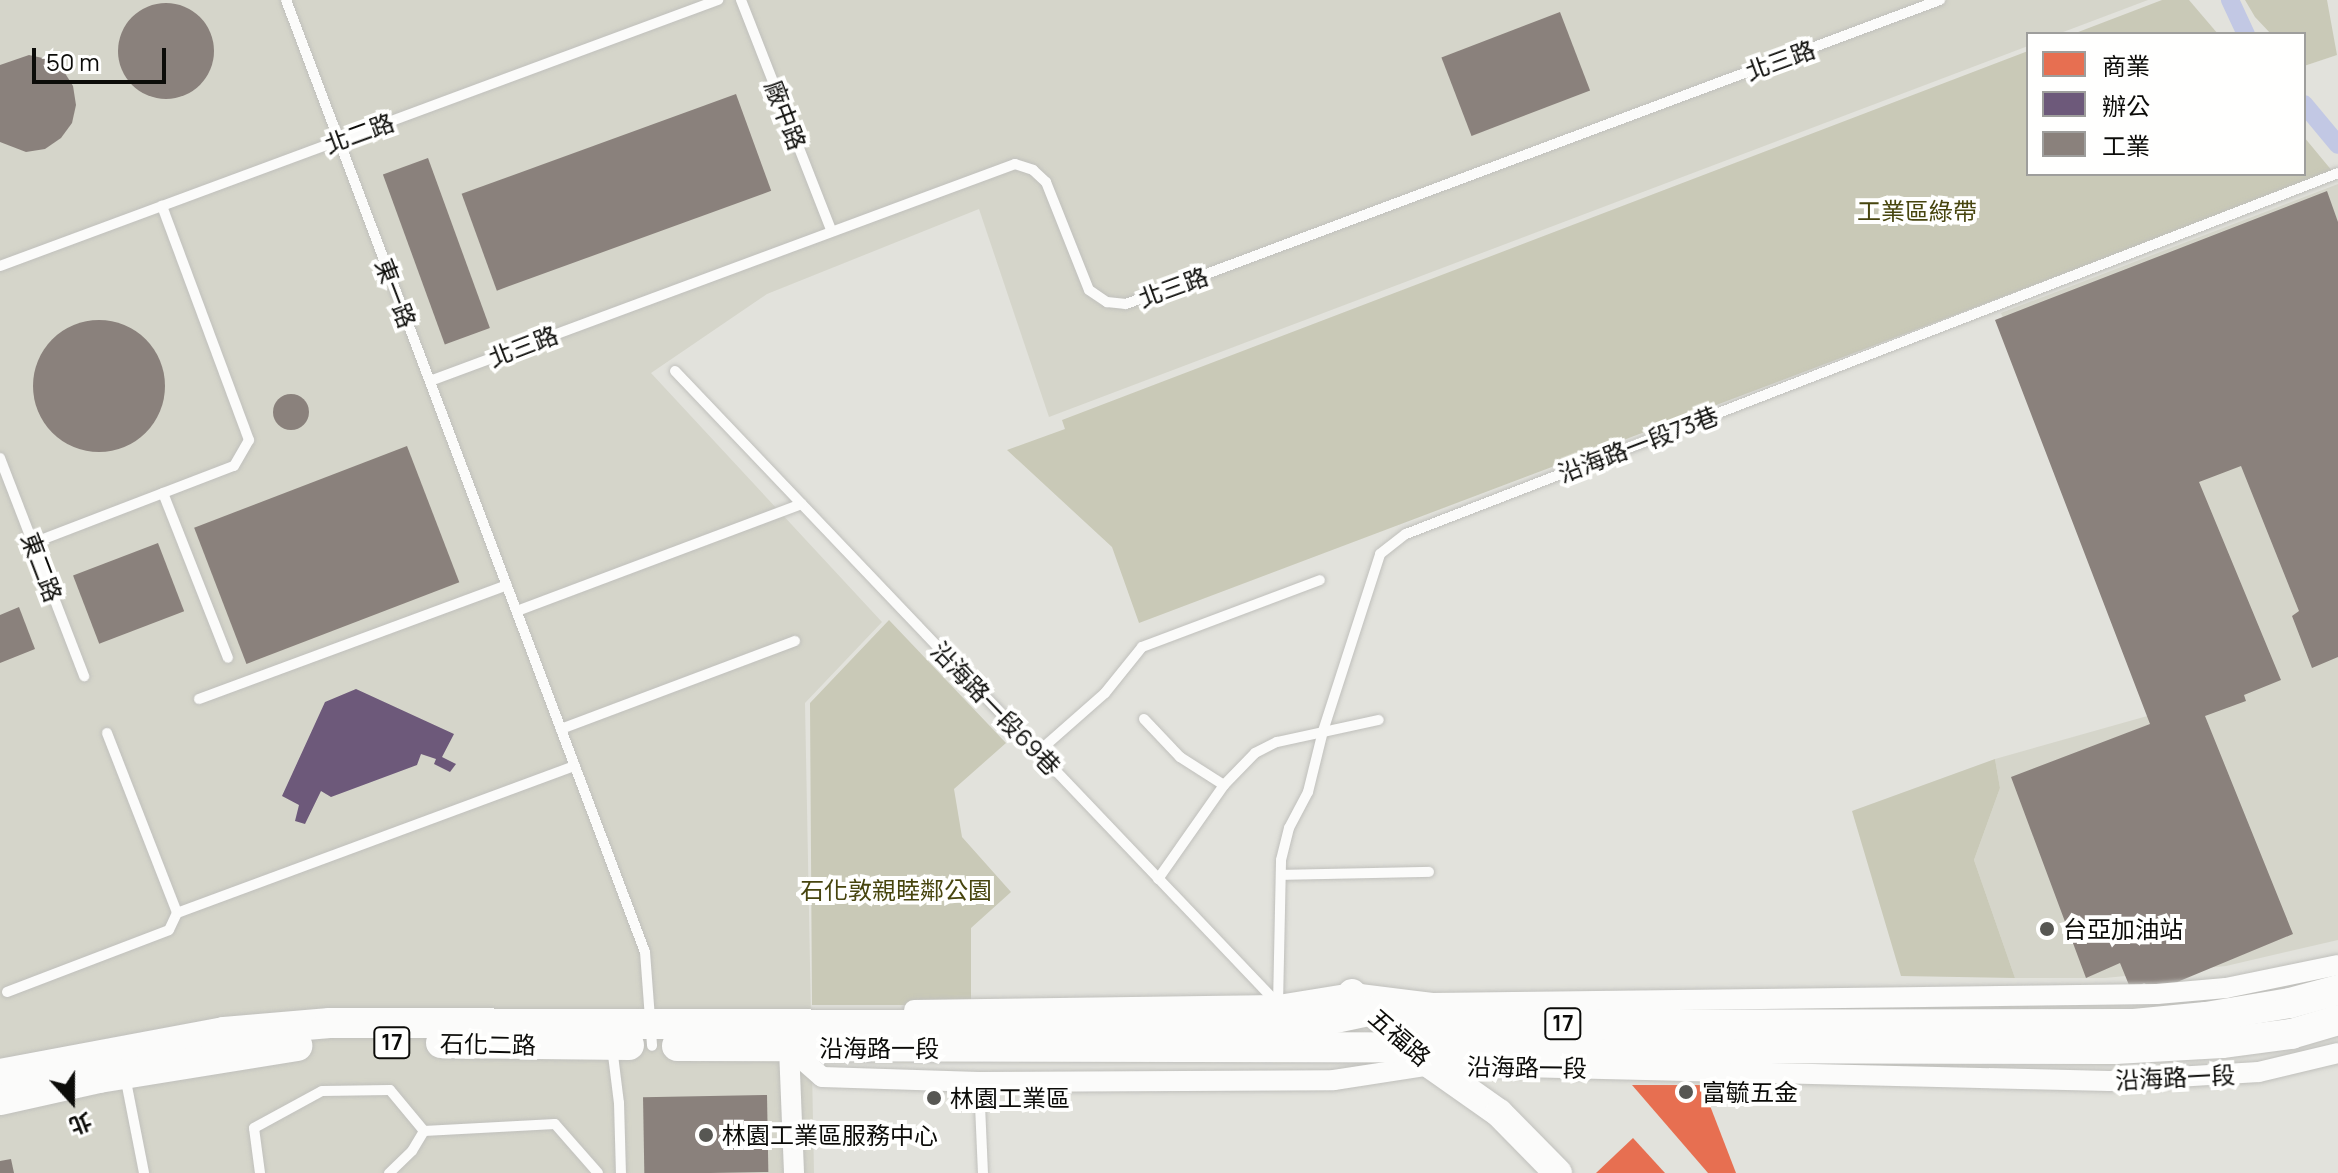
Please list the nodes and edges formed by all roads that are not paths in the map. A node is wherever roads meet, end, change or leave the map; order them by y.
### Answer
1 (286, 0) edge
2 (718, 0) edge
3 (741, 0) edge
4 (1940, 0) edge
5 (338, 141) junction
6 (2337, 174) edge
7 (162, 206) junction
8 (831, 230) junction
9 (0, 266) edge
10 (675, 371) dead end
11 (430, 381) junction
12 (0, 458) edge
13 (163, 493) junction
14 (802, 504) junction
15 (33, 543) junction
16 (1320, 580) dead end
17 (507, 585) junction
18 (517, 611) junction
19 (795, 641) dead end
20 (228, 658) dead end
21 (84, 676) dead end
22 (199, 699) dead end
23 (1144, 719) dead end
24 (1379, 720) dead end
25 (561, 729) junction
26 (1323, 731) junction
27 (107, 733) dead end
28 (1038, 752) junction
29 (575, 766) junction
30 (1224, 785) junction
31 (1429, 872) dead end
32 (1281, 875) junction
33 (1158, 879) junction
34 (177, 913) junction
35 (2338, 965) edge
36 (2338, 990) edge
37 (7, 992) dead end
38 (1361, 1002) junction
39 (2338, 1020) edge
40 (1297, 1026) junction
41 (611, 1035) junction
42 (652, 1036) junction
43 (788, 1037) junction
44 (2338, 1053) edge
45 (1421, 1055) junction
46 (0, 1074) edge
47 (124, 1074) junction
48 (979, 1082) junction
49 (0, 1100) edge
50 (424, 1131) junction
51 (144, 1173) edge
52 (260, 1173) edge
53 (389, 1173) edge
54 (598, 1173) edge
55 (621, 1173) edge
56 (794, 1173) edge
57 (983, 1173) edge
58 (1558, 1173) edge

1 - 5 lane, 東一路
2 - 5 lane, 北二路
3 - 8 lane, 廠中路
4 - 8 lane, 北三路
5 - 7 lane, 北二路
5 - 11 lane, 東一路
6 - 26 lane, 沿海路一段73巷
7 - 9 lane, 北二路
7 - 13 lane
8 - 11 lane, 北三路
10 - 14 lane, 沿海路一段69巷
11 - 17 lane, 東一路
12 - 15 lane, 東二路
13 - 15 lane
13 - 20 lane
14 - 18 lane
14 - 28 lane, 沿海路一段69巷
15 - 21 lane, 東二路
16 - 28 lane
17 - 18 lane, 東一路
17 - 22 lane
18 - 25 lane, 東一路
19 - 25 lane
23 - 30 lane
24 - 26 lane
25 - 29 lane, 東一路
26 - 30 lane
26 - 32 lane, 沿海路一段73巷
27 - 34 lane
28 - 33 lane, 沿海路一段69巷
29 - 34 lane
29 - 42 lane, 東一路
30 - 33 lane
31 - 32 lane
32 - 40 lane, 沿海路一段73巷
33 - 40 lane, 沿海路一段69巷
34 - 37 lane
35 - 38 street, 沿海路一段
36 - 38 main road, 沿海路一段 / 17
38 - 40 main road, 沿海路一段 / 17
38 - 45 street, 五福路
39 - 45 main road, 沿海路一段 / 17
40 - 43 main road, 沿海路一段 / 17
40 - 43 street, 沿海路一段
40 - 45 main road, 沿海路一段 / 17
41 - 42 main road, 石化二路 / 17
41 - 46 main road, 石化二路 / 17
41 - 47 main road, 石化二路 / 17
41 - 55 lane
42 - 43 main road, 石化二路 / 17
43 - 48 street, 沿海路一段
43 - 56 street
44 - 45 street, 沿海路一段
45 - 48 street, 沿海路一段
45 - 58 street, 五福路
47 - 49 main road, 石化二路 / 17
47 - 51 lane
48 - 57 lane
50 - 52 lane
50 - 53 lane
50 - 54 lane

